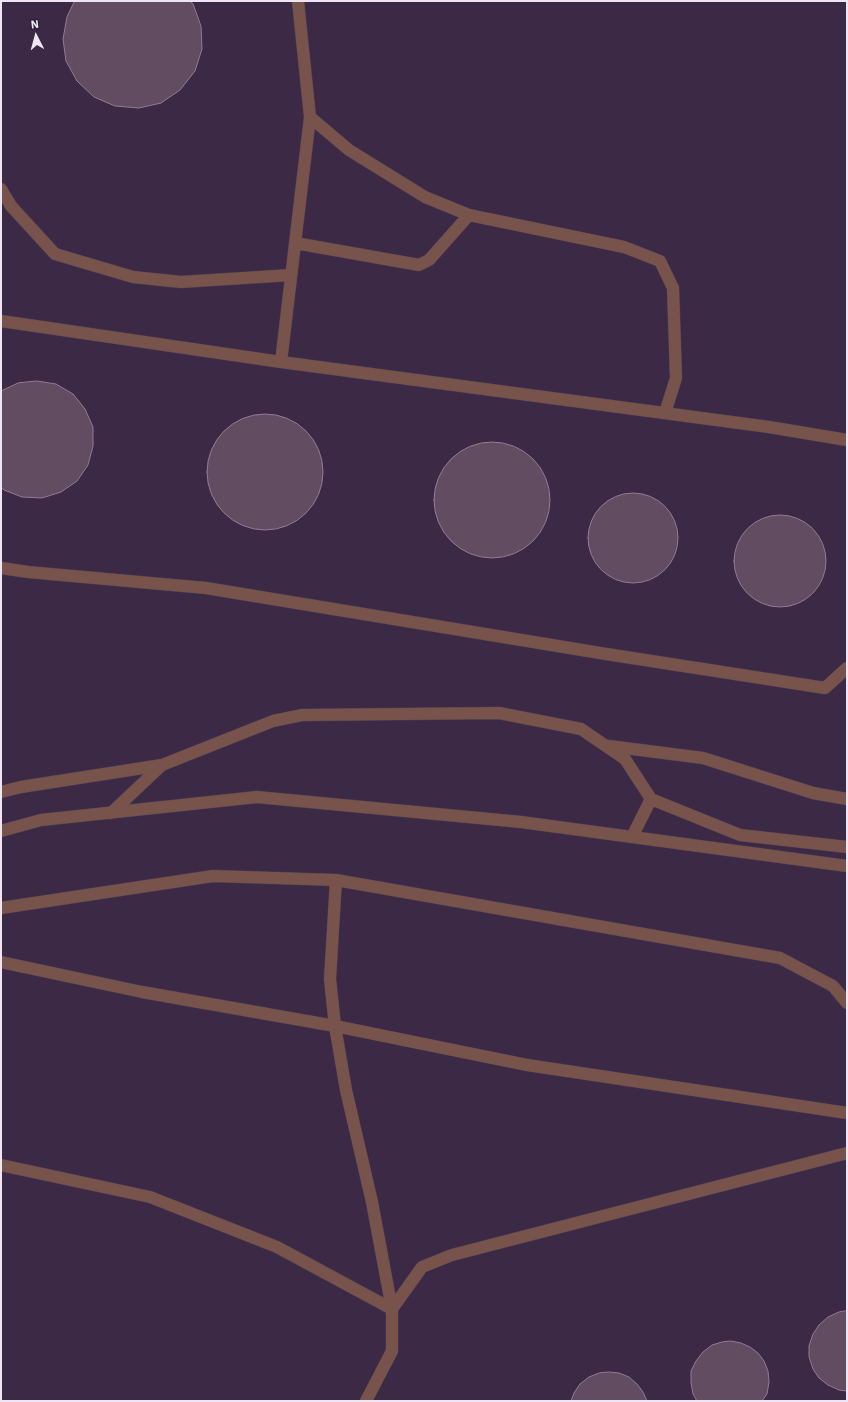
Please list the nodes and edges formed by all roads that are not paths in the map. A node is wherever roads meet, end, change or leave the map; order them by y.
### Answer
1 (298, 1) edge
2 (310, 117) junction
3 (1, 189) edge
4 (470, 215) junction
5 (295, 243) junction
6 (291, 275) junction
7 (1, 321) edge
8 (281, 362) junction
9 (665, 413) junction
10 (847, 440) edge
11 (1, 568) edge
12 (847, 668) edge
13 (606, 746) junction
14 (162, 765) junction
15 (1, 792) edge
16 (651, 798) junction
17 (847, 799) edge
18 (112, 813) junction
19 (1, 831) edge
20 (632, 837) junction
21 (847, 847) edge
22 (847, 866) edge
23 (336, 880) junction
24 (1, 908) edge
25 (1, 962) edge
26 (847, 1003) edge
27 (335, 1026) junction
28 (847, 1113) edge
29 (847, 1153) edge
30 (1, 1165) edge
31 (392, 1309) junction
32 (366, 1401) edge

1 - 2 lane
2 - 4 lane
2 - 5 lane
3 - 6 lane
4 - 5 lane
4 - 9 lane
5 - 6 lane
6 - 8 lane
7 - 8 lane
8 - 9 lane
9 - 10 lane
11 - 12 lane
13 - 14 lane
13 - 16 lane
13 - 17 lane
14 - 15 lane
14 - 18 lane
16 - 20 lane
16 - 21 lane
18 - 19 lane
18 - 20 lane
20 - 22 lane
23 - 24 lane
23 - 26 lane
23 - 27 lane
25 - 27 lane
27 - 28 lane
27 - 31 lane
29 - 31 lane
30 - 31 lane
31 - 32 lane

